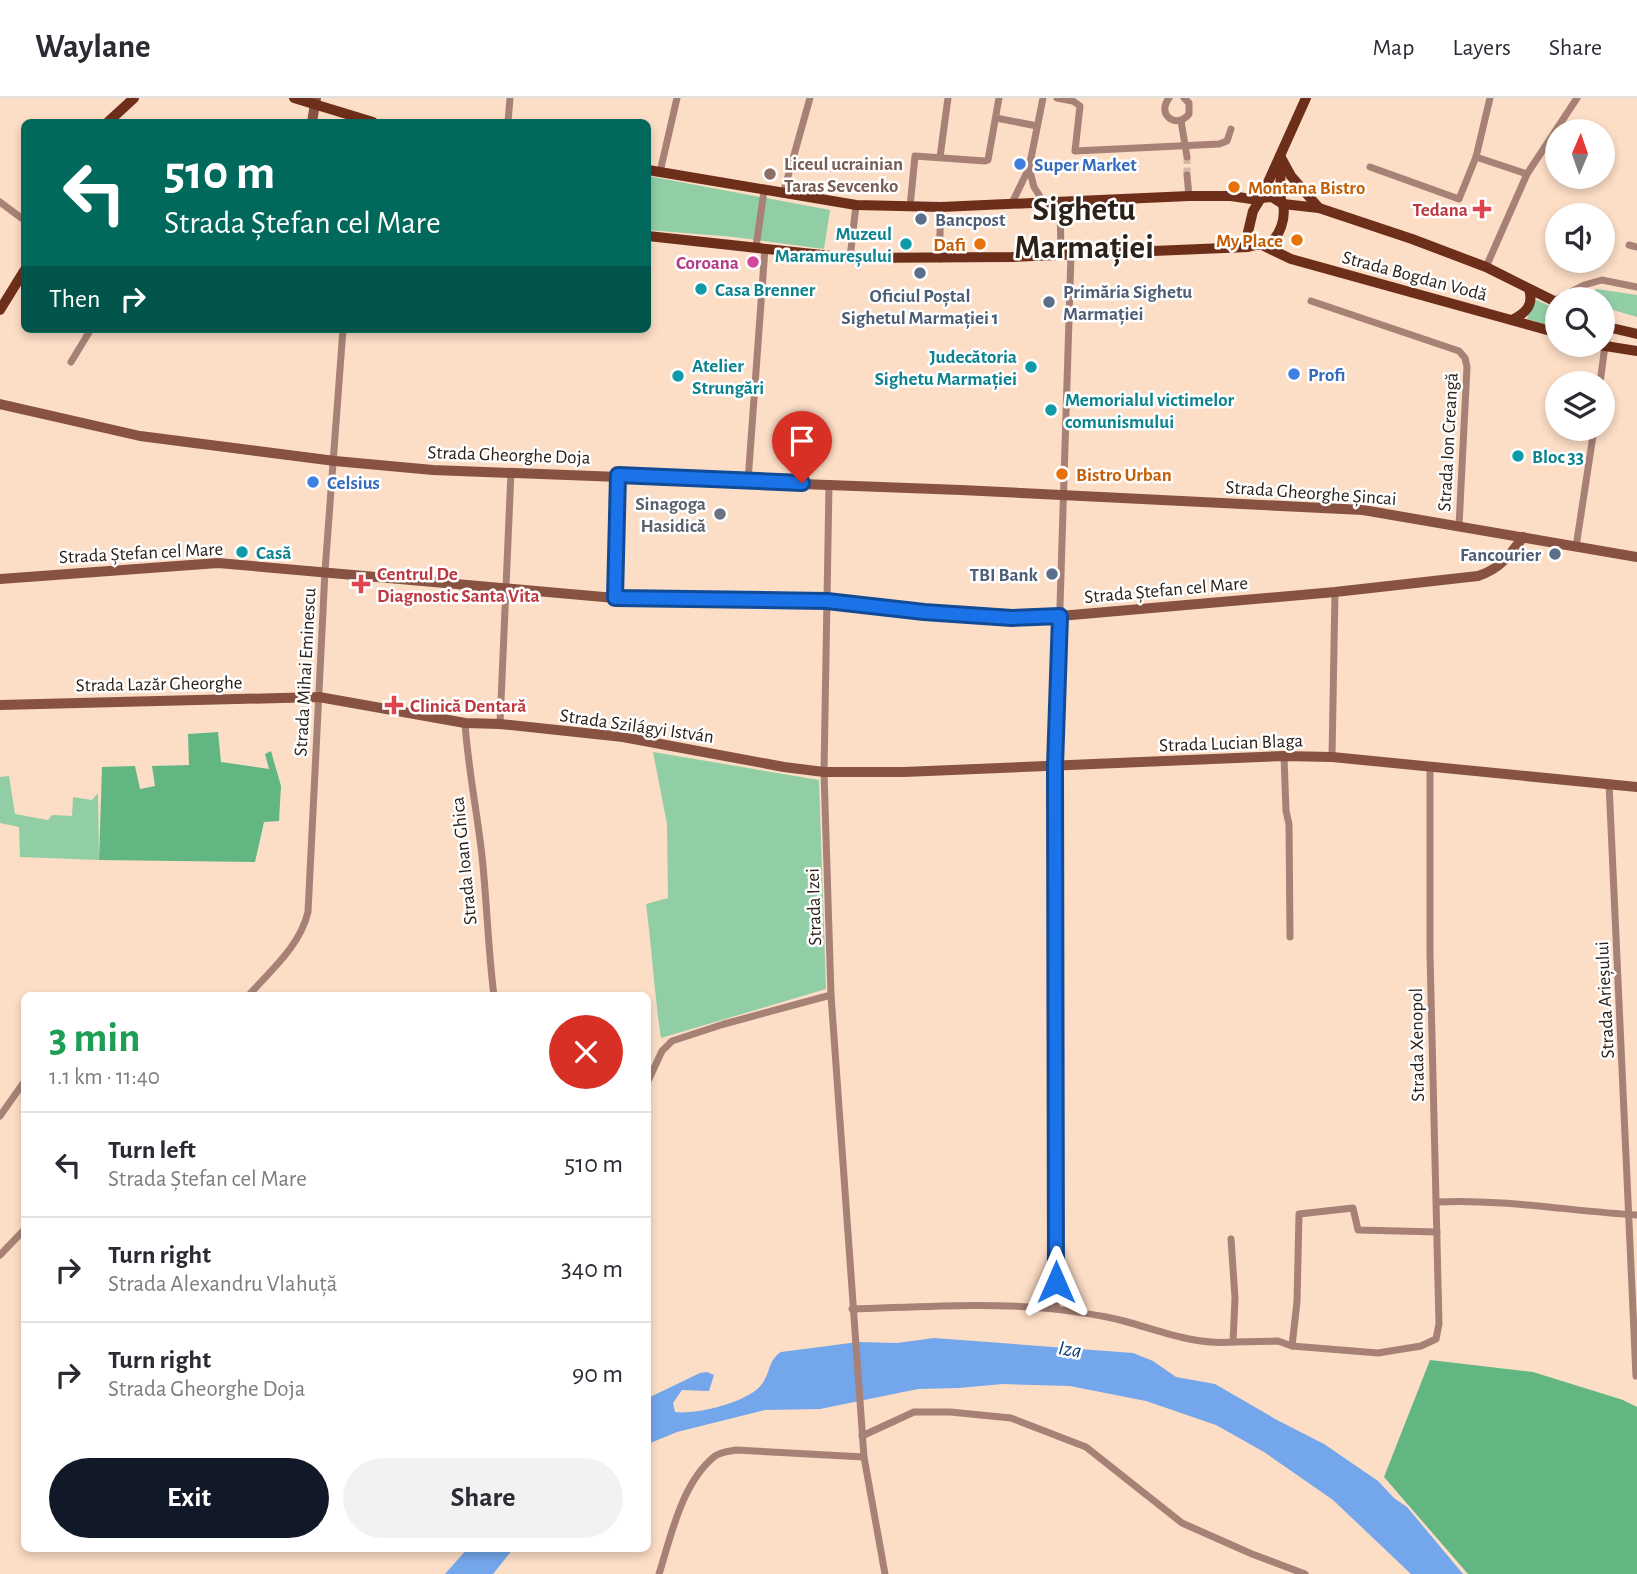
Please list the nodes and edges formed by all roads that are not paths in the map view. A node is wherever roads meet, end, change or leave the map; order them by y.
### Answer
1 (134, 98) edge
2 (294, 98) edge
3 (510, 98) edge
4 (677, 98) edge
5 (810, 98) edge
6 (947, 98) edge
7 (999, 98) edge
8 (1042, 98) edge
9 (1057, 98) edge
10 (1169, 98) edge
11 (1184, 98) edge
12 (1307, 98) edge
13 (1490, 98) edge
14 (1577, 98) edge
15 (315, 102) edge
16 (996, 118) junction
17 (111, 119) edge
18 (364, 119) edge
19 (508, 119) edge
20 (1181, 121) junction
21 (1037, 126) junction
22 (1231, 129) dead end
23 (1186, 145) junction
24 (1279, 156) junction
25 (940, 157) junction
26 (1186, 157) tunnel mouth
27 (1476, 157) junction
28 (1370, 167) dead end
29 (1029, 168) junction
30 (651, 170) edge
31 (660, 172) junction
32 (1527, 174) junction
33 (1187, 175) tunnel mouth
34 (764, 191) junction
35 (783, 194) junction
36 (1189, 196) junction
37 (1260, 199) junction
38 (0, 202) edge
39 (1060, 202) junction
40 (1044, 203) junction
41 (1282, 203) junction
42 (856, 205) junction
43 (1011, 205) junction
44 (941, 207) junction
45 (910, 208) junction
46 (1319, 208) junction
47 (21, 218) edge
48 (651, 236) edge
49 (1260, 245) junction
50 (760, 248) junction
51 (1066, 255) junction
52 (850, 258) junction
53 (939, 259) junction
54 (1486, 267) junction
55 (21, 276) edge
56 (1581, 287) edge
57 (1637, 287) edge
58 (1529, 289) junction
59 (1545, 297) edge
60 (1311, 301) dead end
61 (0, 310) edge
62 (1513, 320) junction
63 (1545, 329) edge
64 (1615, 330) edge
65 (89, 333) edge
66 (343, 333) edge
67 (1637, 334) edge
68 (1615, 348) edge
69 (1637, 351) edge
70 (71, 362) dead end
71 (0, 404) edge
72 (1592, 441) edge
73 (335, 461) junction
74 (511, 472) junction
75 (618, 475) junction
76 (748, 481) junction
77 (830, 485) junction
78 (1064, 494) junction
79 (1459, 526) junction
80 (1523, 537) junction
81 (1576, 547) junction
82 (1637, 556) edge
83 (325, 571) junction
84 (0, 579) edge
85 (506, 587) junction
86 (1335, 592) junction
87 (615, 598) junction
88 (827, 601) junction
89 (1060, 616) junction
90 (319, 697) junction
91 (0, 705) edge
92 (465, 723) junction
93 (500, 724) junction
94 (1284, 756) junction
95 (1332, 757) junction
96 (1055, 766) junction
97 (1430, 766) junction
98 (824, 772) junction
99 (1609, 783) junction
100 (1637, 787) edge
101 (1290, 937) dead end
102 (252, 992) edge
103 (494, 992) edge
104 (831, 995) junction
105 (651, 1072) edge
106 (21, 1086) edge
107 (0, 1116) edge
108 (1437, 1202) junction
109 (1633, 1215) edge
110 (1437, 1232) junction
111 (21, 1233) edge
112 (1231, 1239) dead end
113 (21, 1240) edge
114 (13, 1241) junction
115 (0, 1255) edge
116 (852, 1309) junction
117 (1056, 1309) junction
118 (1233, 1342) junction
119 (1292, 1346) junction
120 (1636, 1376) edge
121 (862, 1436) junction
122 (864, 1457) junction
123 (659, 1574) edge
124 (885, 1574) edge
125 (1305, 1574) edge

1 - 17 main road
2 - 15 main road
3 - 19 street
4 - 31 street
5 - 35 street
6 - 25 street
7 - 16 street
8 - 21 street
9 - 23 street
10 - 20 street
11 - 20 street
12 - 24 main road
13 - 27 street
14 - 32 street
15 - 18 main road
16 - 21 street
16 - 25 street
20 - 23 street
21 - 29 street
22 - 23 street
23 - 26 street
24 - 37 main road
24 - 41 main road
24 - 46 main road
25 - 45 street
27 - 28 street
27 - 32 street
29 - 40 street
29 - 43 street
30 - 31 main road
31 - 34 main road
32 - 54 street
33 - 36 street
34 - 35 main road
34 - 50 street
35 - 42 main road
36 - 37 main road
36 - 39 main road
37 - 41 main road
37 - 49 main road
38 - 47 street
39 - 40 main road
39 - 51 street
40 - 43 main road
41 - 46 main road, Strada Bogdan Vodă
41 - 49 main road
42 - 45 main road
42 - 52 street
43 - 44 main road
44 - 45 main road
44 - 53 street
46 - 54 main road, Strada Bogdan Vodă
48 - 50 main road
49 - 51 main road
49 - 62 main road, Strada Bogdan Vodă
50 - 52 main road
50 - 76 street
51 - 53 main road
51 - 78 street
52 - 53 main road
54 - 58 main road, Strada Bogdan Vodă
55 - 61 main road
56 - 57 street
58 - 59 main road, Strada Bogdan Vodă
58 - 62 main road
60 - 79 street, Strada Ion Creangă
62 - 63 main road, Strada Bogdan Vodă
64 - 67 main road
65 - 70 street
66 - 73 street, Strada Mihai Eminescu
68 - 69 main road
71 - 73 main road, Strada Gheorghe Doja
72 - 81 street
73 - 74 main road, Strada Gheorghe Doja
73 - 83 street, Strada Mihai Eminescu
74 - 75 main road, Strada Gheorghe Doja
74 - 85 street
75 - 76 main road, Strada Gheorghe Doja
75 - 87 street
76 - 77 main road, Strada Gheorghe Doja
77 - 78 main road, Strada Gheorghe Doja
77 - 88 street, Strada Izei
78 - 79 main road, Strada Gheorghe Șincai
78 - 89 street
79 - 80 main road, Strada Gheorghe Șincai
80 - 81 main road, Strada Gheorghe Șincai
80 - 86 main road, Strada Ștefan cel Mare
81 - 82 main road, Strada Gheorghe Șincai
83 - 84 main road, Strada Ștefan cel Mare
83 - 85 main road, Strada Ștefan cel Mare
83 - 90 street, Strada Mihai Eminescu
85 - 87 main road, Strada Ștefan cel Mare
85 - 93 street
86 - 89 main road, Strada Ștefan cel Mare
86 - 95 street
87 - 88 main road, Strada Ștefan cel Mare
88 - 89 main road, Strada Ștefan cel Mare
88 - 98 street, Strada Izei
89 - 96 street
90 - 91 main road, Strada Lazăr Gheorghe
90 - 92 main road, Strada Szilágyi István
90 - 102 street, Strada Mihai Eminescu
92 - 93 main road, Strada Szilágyi István
92 - 103 street, Strada Ioan Ghica
93 - 98 main road, Strada Szilágyi István
94 - 95 main road, Strada Lucian Blaga
94 - 96 main road, Strada Lucian Blaga
94 - 101 street
95 - 97 main road, Strada Lucian Blaga
96 - 98 main road, Strada Lucian Blaga
96 - 117 street
97 - 99 main road, Strada Lucian Blaga
97 - 108 street, Strada Xenopol
98 - 104 street, Strada Izei
99 - 100 main road, Strada Lucian Blaga
99 - 109 street, Strada Arieșului
104 - 105 street
104 - 116 street, Strada Izei
106 - 107 street
108 - 109 street
108 - 110 street, Strada Xenopol
109 - 120 street, Strada Arieșului
110 - 119 street, Strada Xenopol
110 - 119 street
111 - 114 street
112 - 118 street
113 - 114 street
114 - 115 street
116 - 117 street
116 - 121 street, Strada Izei
117 - 118 street
118 - 119 street
121 - 122 street, Strada Izei
121 - 125 street
122 - 123 street
122 - 124 street, Strada Izei

